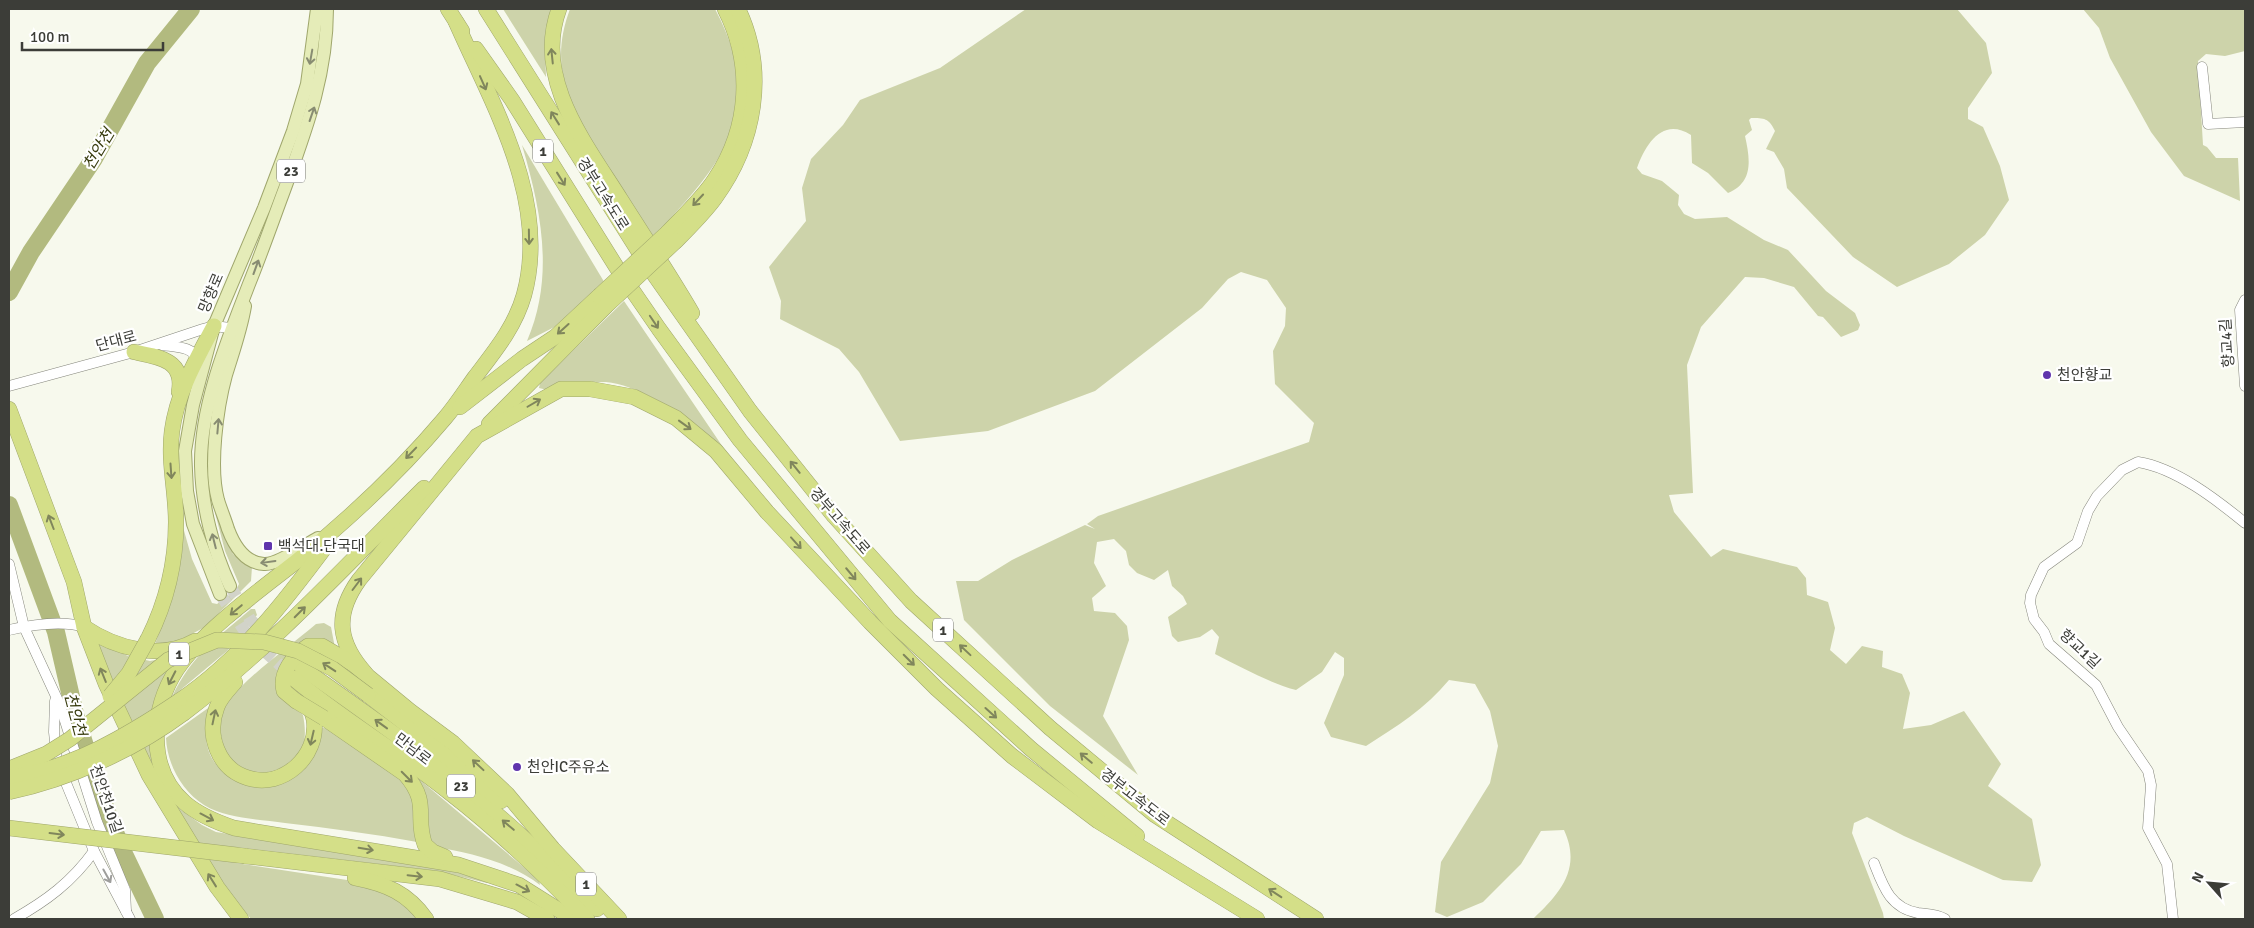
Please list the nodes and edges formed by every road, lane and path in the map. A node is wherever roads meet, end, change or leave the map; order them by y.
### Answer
1 (317, 9) edge
2 (328, 9) edge
3 (448, 9) edge
4 (486, 9) edge
5 (558, 9) edge
6 (725, 9) edge
7 (738, 9) edge
8 (456, 22) junction
9 (2202, 67) dead end
10 (2245, 122) edge
11 (672, 237) junction
12 (249, 285) junction
13 (2245, 300) edge
14 (603, 301) junction
15 (214, 326) junction
16 (230, 328) junction
17 (158, 345) junction
18 (134, 352) junction
19 (198, 358) junction
20 (9, 386) edge
21 (2245, 386) edge
22 (196, 395) junction
23 (9, 409) edge
24 (176, 409) junction
25 (750, 411) junction
26 (445, 418) junction
27 (477, 436) junction
28 (342, 524) junction
29 (2245, 524) edge
30 (9, 564) edge
31 (78, 606) junction
32 (76, 626) junction
33 (28, 627) junction
34 (216, 629) junction
35 (9, 630) edge
36 (108, 639) junction
37 (265, 647) junction
38 (298, 673) junction
39 (366, 674) junction
40 (55, 698) junction
41 (182, 707) junction
42 (9, 768) edge
43 (9, 778) edge
44 (9, 792) edge
45 (9, 828) edge
46 (553, 849) junction
47 (94, 851) junction
48 (245, 856) junction
49 (1874, 863) dead end
50 (492, 875) junction
51 (128, 915) edge
52 (14, 919) edge
53 (240, 919) edge
54 (426, 919) edge
55 (547, 919) edge
56 (573, 919) edge
57 (588, 919) edge
58 (606, 919) edge
59 (619, 919) edge
60 (1258, 919) edge
61 (1316, 919) edge
62 (1944, 919) edge
63 (2173, 919) edge

1 -> 15 main road, 망향로 / 23
12 -> 2 main road, 망향로 / 23
3 - 8 highway, 경부고속도로 / 1
25 -> 4 highway, 경부고속도로 / 1
25 -> 5 highway
6 -> 11 highway
7 - 11 highway
8 -> 26 highway
8 -> 60 highway, 경부고속도로 / 1
9 - 10 street
11 - 14 highway, bridge
12 - 16 main road, 망향로 / 23
28 -> 12 main road
13 - 21 street, 향교4길
14 -> 26 highway
14 - 27 highway
15 - 16 street, 단대로
15 - 17 street, 단대로
15 - 19 highway
15 - 22 main road, 망향로 / 23
22 -> 16 main road, 망향로 / 23
17 - 18 street, 단대로
17 - 19 street
18 - 20 street, 단대로
18 - 24 highway
19 - 22 street
19 - 24 highway
31 -> 23 highway
24 -> 42 highway, bridge
61 -> 25 highway, 경부고속도로 / 1
26 -> 28 highway
37 -> 27 highway
39 -> 27 highway
27 -> 60 highway
28 -> 34 highway
28 - 41 highway
29 - 63 street, 향교1길
30 - 33 street, 천안천10길
31 - 32 highway
31 - 36 highway
32 - 33 street
32 - 36 highway
53 -> 32 highway
33 - 35 street
33 - 40 street, 천안천10길
34 - 36 highway
34 -> 50 highway
38 -> 37 highway
37 - 41 highway
38 - 57 highway, 만남로 / 23
58 -> 38 highway, 만남로 / 23
46 -> 39 highway
39 -> 50 highway, bridge
40 - 47 street, 천안천10길
40 - 51 street, 천안천10길
41 - 43 highway, bridge
41 - 44 highway, bridge
46 -> 42 highway, 1, bridge
45 -> 48 highway, bridge
46 - 59 highway, 1
47 -> 51 street, 천안천10길
47 - 52 street, 천안천10길
48 - 54 highway
48 -> 55 highway
49 - 62 street
50 -> 56 highway

